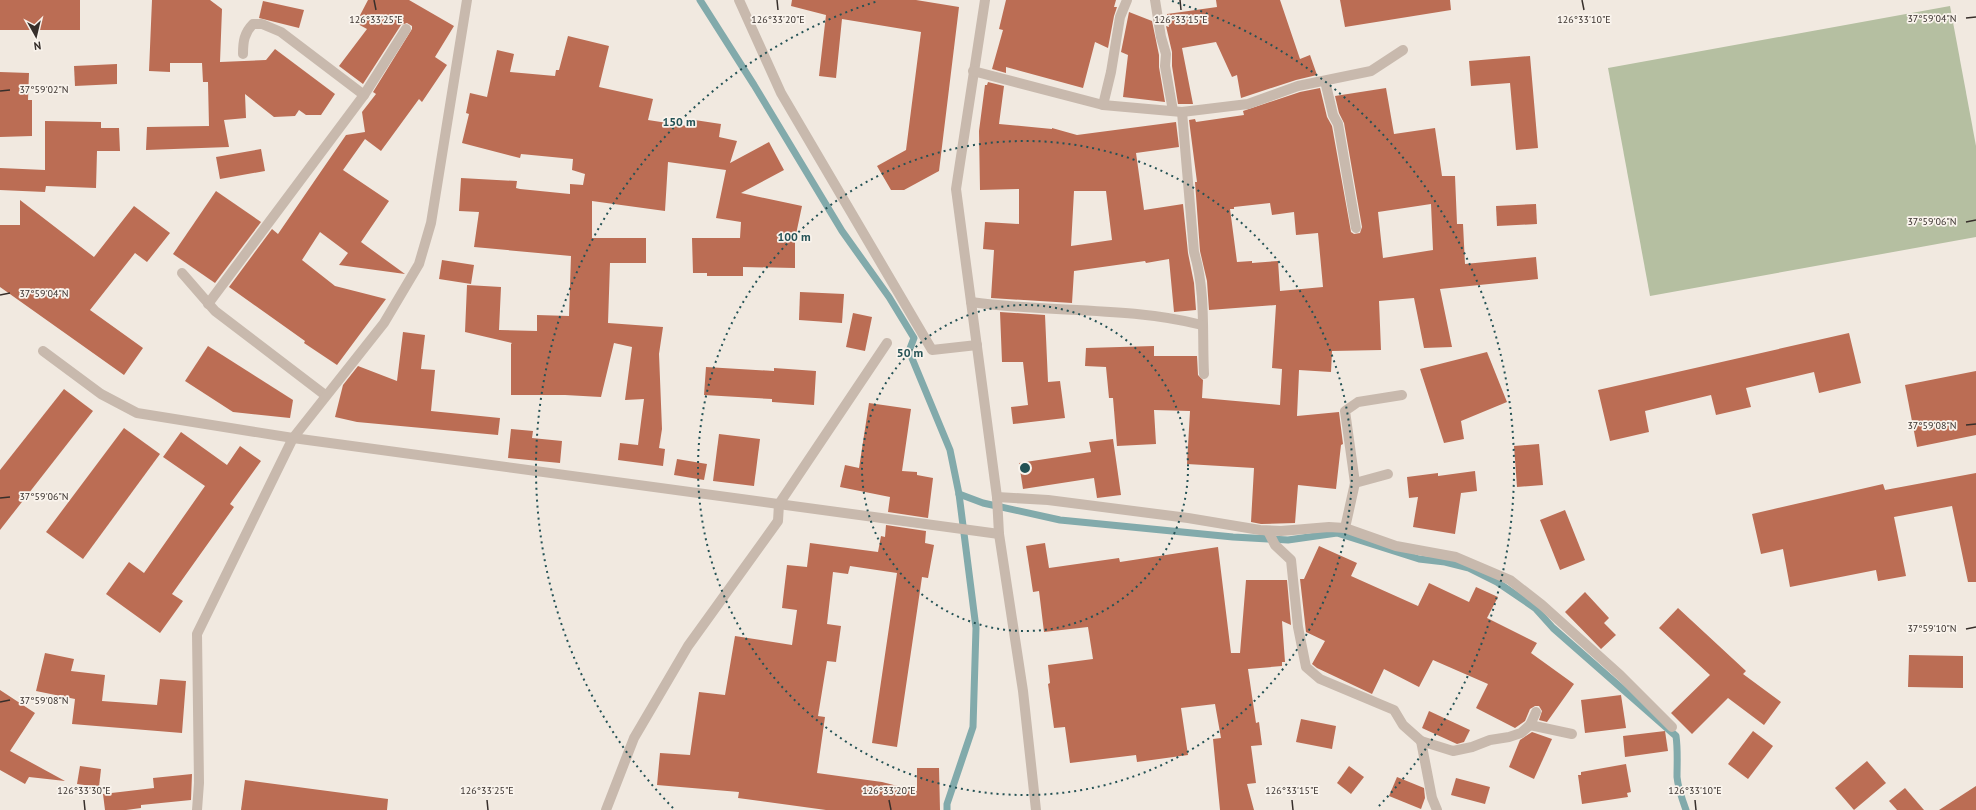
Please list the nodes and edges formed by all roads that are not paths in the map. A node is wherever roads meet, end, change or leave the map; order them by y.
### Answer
1 (467, 0) edge
2 (739, 0) edge
3 (985, 0) edge
4 (1127, 0) edge
5 (1156, 0) edge
6 (406, 29) dead end
7 (1403, 50) dead end
8 (242, 54) dead end
9 (974, 71) junction
10 (1325, 81) junction
11 (364, 94) junction
12 (1103, 105) junction
13 (1177, 111) junction
14 (1356, 228) dead end
15 (182, 272) dead end
16 (971, 302) junction
17 (208, 304) junction
18 (1202, 325) junction
19 (886, 344) dead end
20 (977, 346) junction
21 (44, 351) dead end
22 (1204, 374) dead end
23 (325, 395) junction
24 (1402, 395) dead end
25 (293, 438) junction
26 (1388, 474) dead end
27 (1355, 483) junction
28 (997, 498) junction
29 (779, 504) junction
30 (1345, 528) junction
31 (999, 534) junction
32 (1271, 537) junction
33 (1536, 712) dead end
34 (1530, 725) junction
35 (1672, 727) dead end
36 (1572, 734) dead end
37 (1421, 741) junction
38 (196, 810) edge
39 (606, 810) edge
40 (1036, 810) edge
41 (1437, 810) edge

1 - 23 street
2 - 20 street
3 - 9 street
4 - 12 street
5 - 13 street
6 - 11 street
7 - 10 street
8 - 11 street
9 - 12 street
9 - 16 street
10 - 13 street
10 - 14 street
11 - 17 street
12 - 13 street
13 - 18 street
15 - 17 street
16 - 18 street
16 - 20 street
17 - 23 street
18 - 22 street
19 - 29 street
20 - 28 street
21 - 25 street
23 - 25 street
24 - 27 street
25 - 29 street
25 - 38 street
26 - 27 street
27 - 30 street
28 - 31 street
28 - 32 street
29 - 31 street
29 - 39 street
30 - 32 street
30 - 35 street
31 - 40 street
32 - 37 street
33 - 34 street
34 - 36 street
34 - 37 street
37 - 41 street

